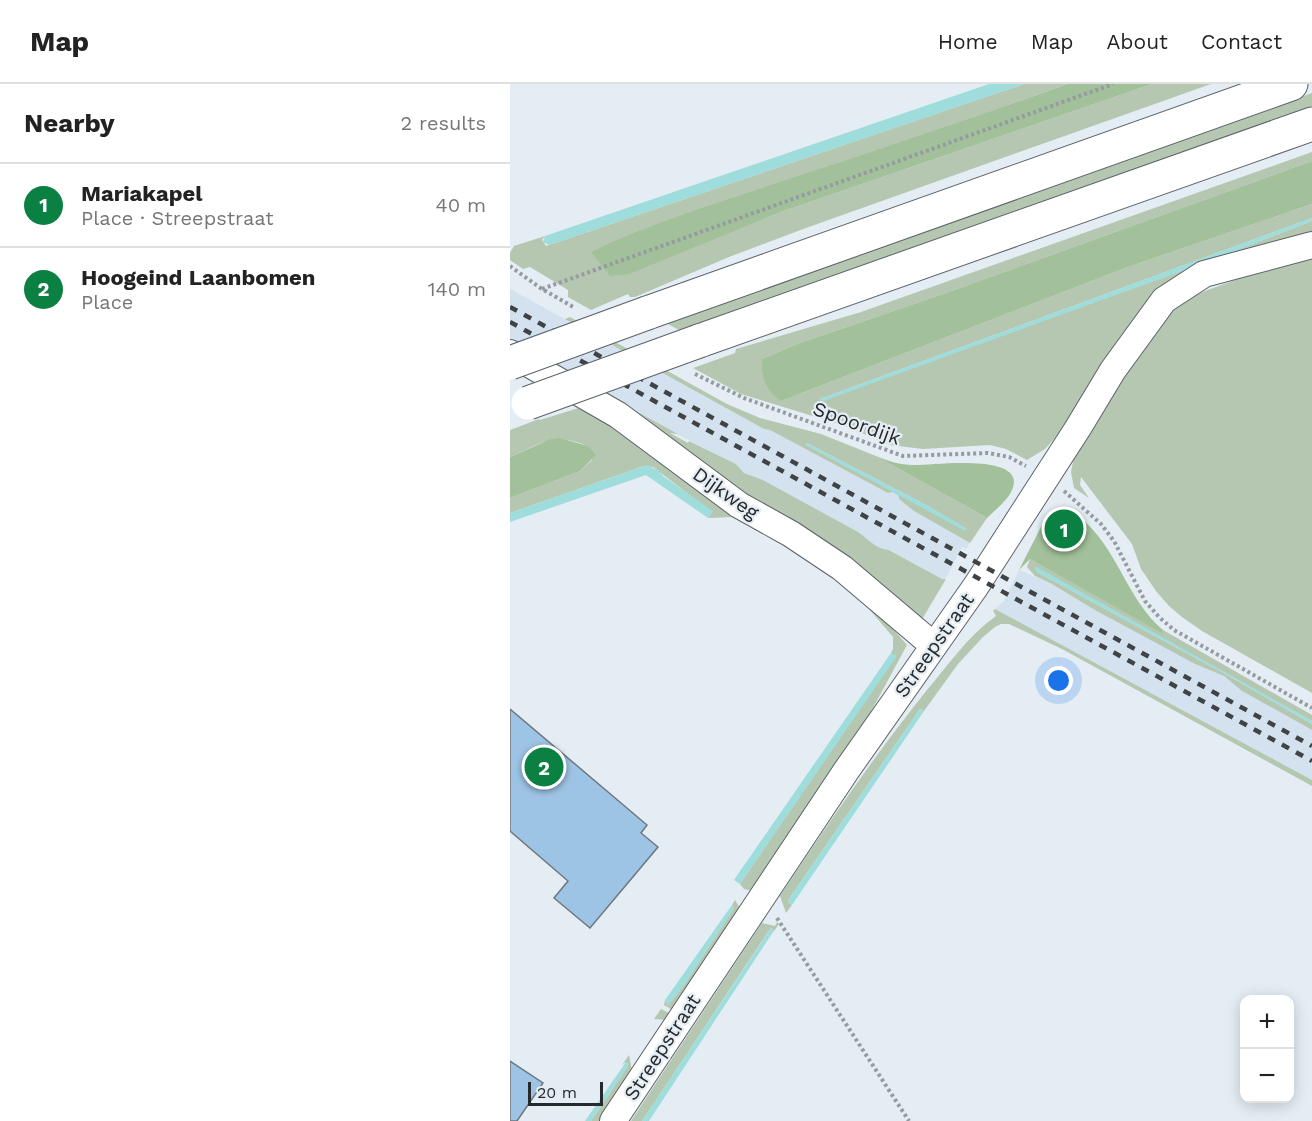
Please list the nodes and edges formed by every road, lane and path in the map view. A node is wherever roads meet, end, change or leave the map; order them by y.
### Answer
1 (1113, 84) edge
2 (1291, 84) edge
3 (1312, 124) edge
4 (1312, 245) edge
5 (510, 267) edge
6 (542, 289) junction
7 (582, 311) dead end
8 (510, 352) edge
9 (695, 357) junction
10 (510, 363) edge
11 (519, 406) edge
12 (1046, 476) junction
13 (933, 645) junction
14 (1312, 708) edge
15 (762, 895) junction
16 (613, 1121) edge
17 (909, 1121) edge

1 - 6 path
2 - 10 highway, bridge
3 - 9 highway
4 - 12 street, Streepstraat
5 - 6 path
6 - 7 path
8 - 13 street, Dijkweg
9 - 11 highway, bridge
9 - 12 path, Spoordijk
12 - 13 street, Streepstraat
12 - 14 path, Spoordijk
13 - 15 street, Streepstraat
15 - 16 street, Streepstraat
15 - 17 path

